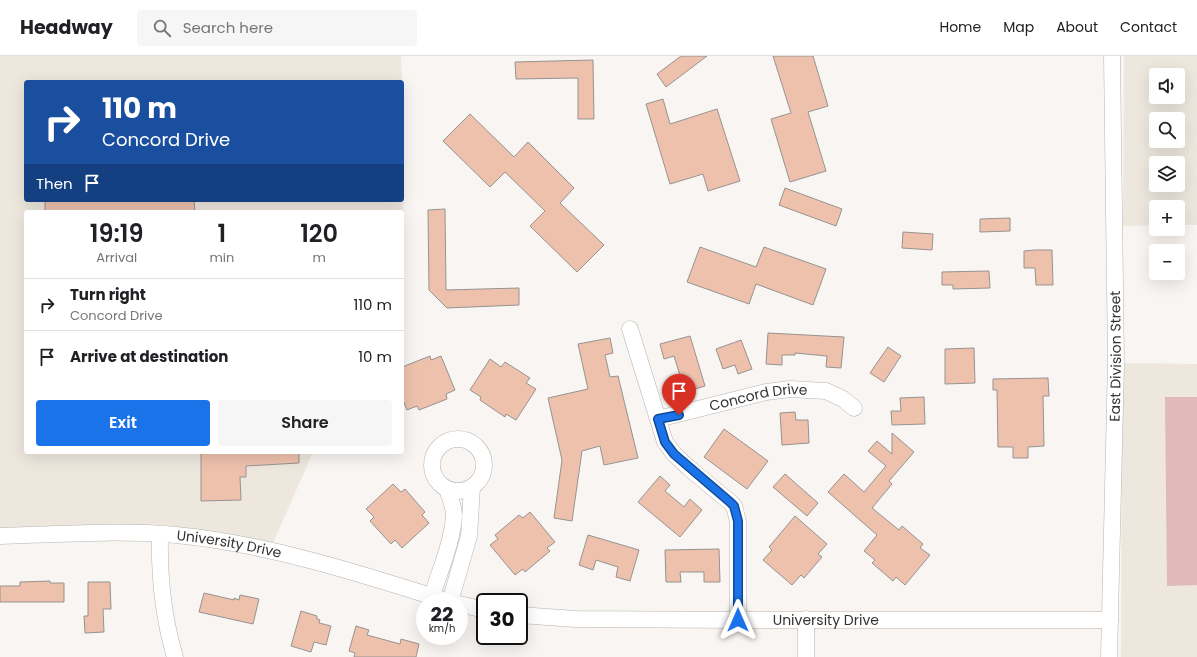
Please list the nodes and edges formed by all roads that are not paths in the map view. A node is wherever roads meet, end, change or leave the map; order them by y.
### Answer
1 (1112, 56) edge
2 (630, 329) dead end
3 (854, 408) dead end
4 (658, 419) junction
5 (472, 487) junction
6 (446, 489) junction
7 (160, 534) junction
8 (0, 536) edge
9 (421, 593) edge
10 (433, 593) edge
11 (453, 593) edge
12 (528, 616) edge
13 (806, 619) junction
14 (738, 620) junction
15 (1110, 620) junction
16 (175, 657) edge
17 (806, 657) edge
18 (1109, 657) edge

1 - 15 street, East Division Street
2 - 4 street
3 - 4 street, Concord Drive
4 - 14 street
5 - 6 street
5 - 6 street
5 - 11 street
6 - 10 street
7 - 8 street, University Drive
7 - 9 street, University Drive
7 - 16 street
12 - 14 street, University Drive
13 - 14 street, University Drive
13 - 15 street, University Drive
13 - 17 street
15 - 18 street, East Division Street

